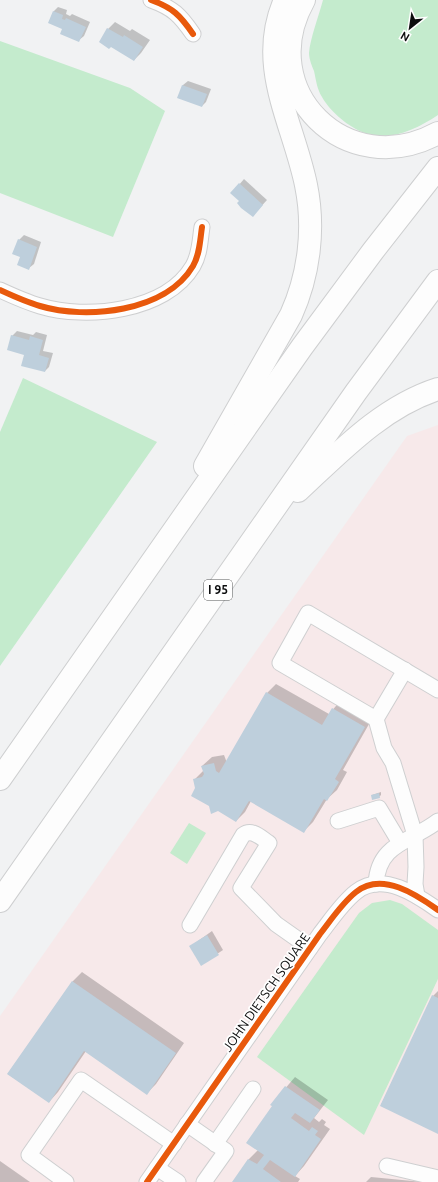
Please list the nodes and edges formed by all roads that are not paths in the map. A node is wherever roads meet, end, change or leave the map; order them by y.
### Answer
1 (151, 0) edge
2 (285, 0) edge
3 (304, 0) edge
4 (193, 34) dead end
5 (438, 133) edge
6 (438, 168) edge
7 (202, 227) dead end
8 (438, 281) edge
9 (0, 290) edge
10 (438, 389) edge
11 (269, 517) junction
12 (175, 529) junction
13 (405, 670) junction
14 (438, 690) edge
15 (376, 719) junction
16 (0, 779) edge
17 (338, 821) dead end
18 (438, 821) edge
19 (415, 835) junction
20 (400, 843) junction
21 (221, 873) junction
22 (376, 884) junction
23 (241, 888) junction
24 (417, 896) junction
25 (0, 902) edge
26 (438, 908) edge
27 (190, 925) dead end
28 (310, 948) junction
29 (253, 1089) dead end
30 (187, 1124) junction
31 (174, 1144) junction
32 (215, 1144) junction
33 (387, 1166) dead end
34 (157, 1168) junction
35 (438, 1178) edge
36 (66, 1182) edge
37 (147, 1182) edge
38 (178, 1182) edge
39 (204, 1182) edge

1 - 4 street
2 - 12 highway
3 - 5 highway
6 - 12 highway
7 - 9 street
8 - 11 highway, I 95
10 - 11 highway
11 - 25 highway, I 95
12 - 16 highway
13 - 14 street
13 - 15 street
13 - 15 street
15 - 19 street
17 - 20 street
18 - 19 street
19 - 20 street
19 - 24 street
20 - 22 street
21 - 23 street
21 - 23 street
21 - 27 street
22 - 24 street, JOHN DIETSCH SQUARE
22 - 28 street, JOHN DIETSCH SQUARE
23 - 28 street
24 - 26 street, JOHN DIETSCH SQUARE
28 - 30 street, JOHN DIETSCH SQUARE
29 - 32 street
30 - 31 street, JOHN DIETSCH SQUARE
30 - 32 street
31 - 34 street, JOHN DIETSCH SQUARE
31 - 36 street
32 - 39 street
33 - 35 street
34 - 37 street, JOHN DIETSCH SQUARE
34 - 38 street

